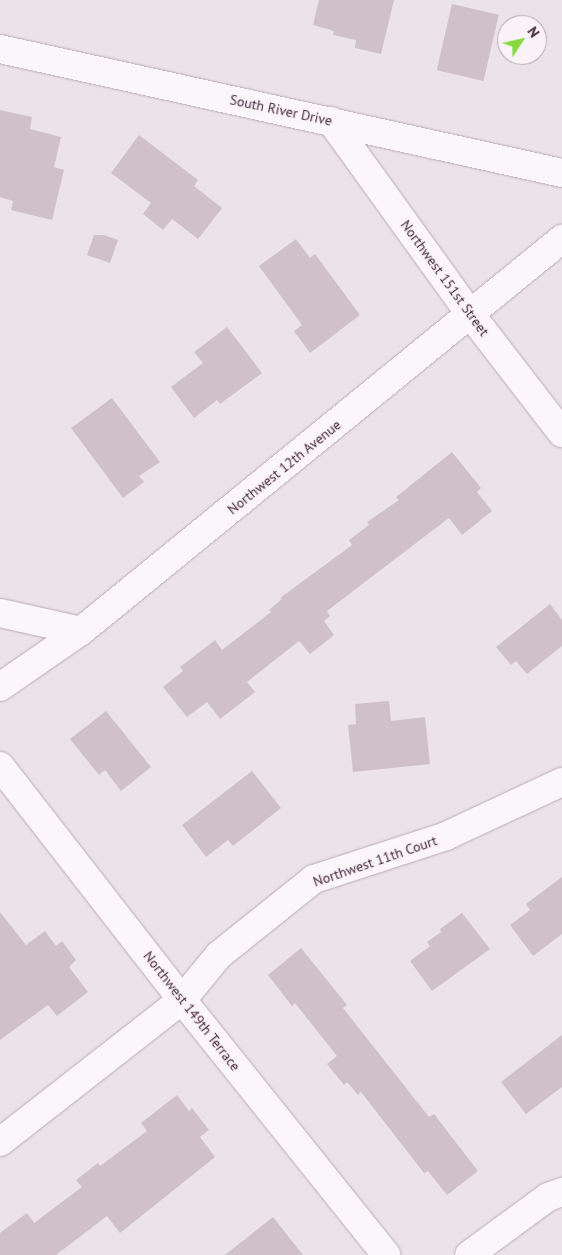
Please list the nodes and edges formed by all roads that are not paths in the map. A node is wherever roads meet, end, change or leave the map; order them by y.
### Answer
1 (0, 49) edge
2 (331, 121) junction
3 (562, 173) edge
4 (562, 240) edge
5 (471, 315) junction
6 (562, 433) edge
7 (0, 613) edge
8 (81, 631) junction
9 (0, 687) edge
10 (0, 766) edge
11 (562, 782) edge
12 (182, 1000) junction
13 (0, 1142) edge
14 (562, 1192) edge
15 (386, 1255) edge
16 (470, 1255) edge

1 - 2 street, South River Drive
2 - 3 street, South River Drive
2 - 5 street, Northwest 151st Street
4 - 5 street, Northwest 12th Avenue
5 - 6 street, Northwest 151st Street
5 - 8 street, Northwest 12th Avenue
7 - 8 street
8 - 9 street, Northwest 12th Avenue
10 - 12 street, Northwest 149th Terrace
11 - 12 street, Northwest 11th Court
12 - 13 street, Northwest 11th Court
12 - 15 street, Northwest 149th Terrace
14 - 16 street

